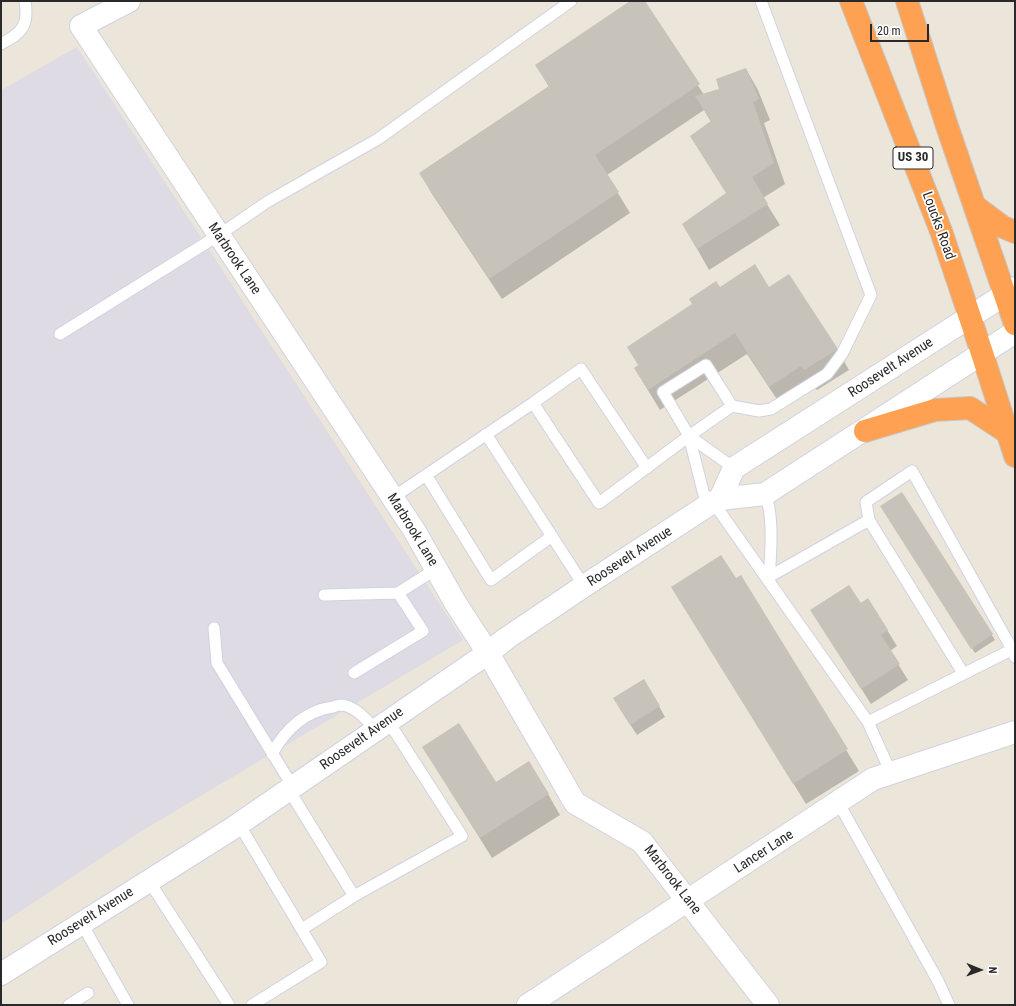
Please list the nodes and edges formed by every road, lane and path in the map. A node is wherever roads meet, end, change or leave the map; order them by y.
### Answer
1 (26, 1) edge
2 (129, 1) edge
3 (571, 1) edge
4 (761, 1) edge
5 (851, 1) edge
6 (907, 1) edge
7 (1, 44) edge
8 (975, 206) junction
9 (1015, 232) edge
10 (219, 236) junction
11 (1010, 291) edge
12 (970, 317) junction
13 (1015, 324) edge
14 (1015, 332) edge
15 (60, 334) dead end
16 (982, 353) junction
17 (533, 402) junction
18 (732, 406) junction
19 (864, 431) junction
20 (1008, 433) junction
21 (486, 434) junction
22 (689, 436) junction
23 (1015, 456) edge
24 (647, 468) junction
25 (734, 468) junction
26 (426, 475) junction
27 (765, 494) junction
28 (392, 498) junction
29 (713, 503) junction
30 (869, 520) junction
31 (552, 536) junction
32 (436, 569) junction
33 (768, 578) junction
34 (584, 586) junction
35 (398, 593) junction
36 (324, 595) dead end
37 (214, 628) dead end
38 (1014, 651) edge
39 (488, 653) junction
40 (354, 673) dead end
41 (963, 673) junction
42 (868, 722) junction
43 (382, 726) junction
44 (1015, 732) edge
45 (272, 754) junction
46 (891, 773) junction
47 (290, 789) junction
48 (838, 802) junction
49 (239, 824) junction
50 (149, 881) junction
51 (354, 896) junction
52 (688, 901) junction
53 (82, 924) junction
54 (302, 929) junction
55 (1, 974) edge
56 (88, 993) dead end
57 (69, 1005) edge
58 (128, 1005) edge
59 (229, 1005) edge
60 (252, 1005) edge
61 (528, 1005) edge
62 (768, 1005) edge
63 (949, 1005) edge

1 - 7 lane
2 - 10 street, Marbrook Lane
3 - 10 lane
4 - 18 lane
5 - 12 highway, Loucks Road / US 30
6 - 8 highway, US 30
8 - 9 highway
8 - 11 highway, US 30
10 - 15 lane
10 - 28 street, Marbrook Lane
11 - 12 street, Roosevelt Avenue
11 - 13 highway, US 30
12 - 16 highway, Loucks Road / US 30
12 - 25 street, Roosevelt Avenue
14 - 16 street, Roosevelt Avenue
16 - 19 street, Roosevelt Avenue
16 - 20 highway, Loucks Road / US 30
17 - 21 lane
17 - 24 lane
17 - 24 lane
18 - 22 lane
18 - 22 lane
19 - 20 highway
19 - 27 street, Roosevelt Avenue
20 - 23 highway, Loucks Road / US 30
21 - 26 lane
21 - 31 lane
22 - 24 lane
22 - 25 lane
22 - 29 lane
25 - 29 street
26 - 28 lane
26 - 31 lane
27 - 29 street, Roosevelt Avenue
27 - 33 lane
28 - 32 street, Marbrook Lane
29 - 33 lane
29 - 34 street, Roosevelt Avenue
30 - 33 lane
30 - 38 lane
30 - 41 lane
31 - 34 lane
32 - 35 lane
32 - 39 street, Marbrook Lane
33 - 42 lane
34 - 39 street, Roosevelt Avenue
35 - 36 lane
35 - 40 lane
37 - 45 lane
38 - 41 lane
39 - 43 street, Roosevelt Avenue
39 - 52 street, Marbrook Lane
41 - 42 lane
42 - 46 lane
43 - 45 lane
43 - 47 street, Roosevelt Avenue
43 - 51 lane
44 - 46 street, Lancer Lane
45 - 47 lane
46 - 48 street, Lancer Lane
47 - 49 street, Roosevelt Avenue
47 - 51 lane
48 - 52 street, Lancer Lane
48 - 63 lane
49 - 50 street, Roosevelt Avenue
49 - 54 lane
50 - 53 street, Roosevelt Avenue
50 - 59 lane
51 - 54 lane
52 - 61 street, Lancer Lane
52 - 62 street, Marbrook Lane
53 - 55 street, Roosevelt Avenue
53 - 58 lane
54 - 60 lane
56 - 57 lane

